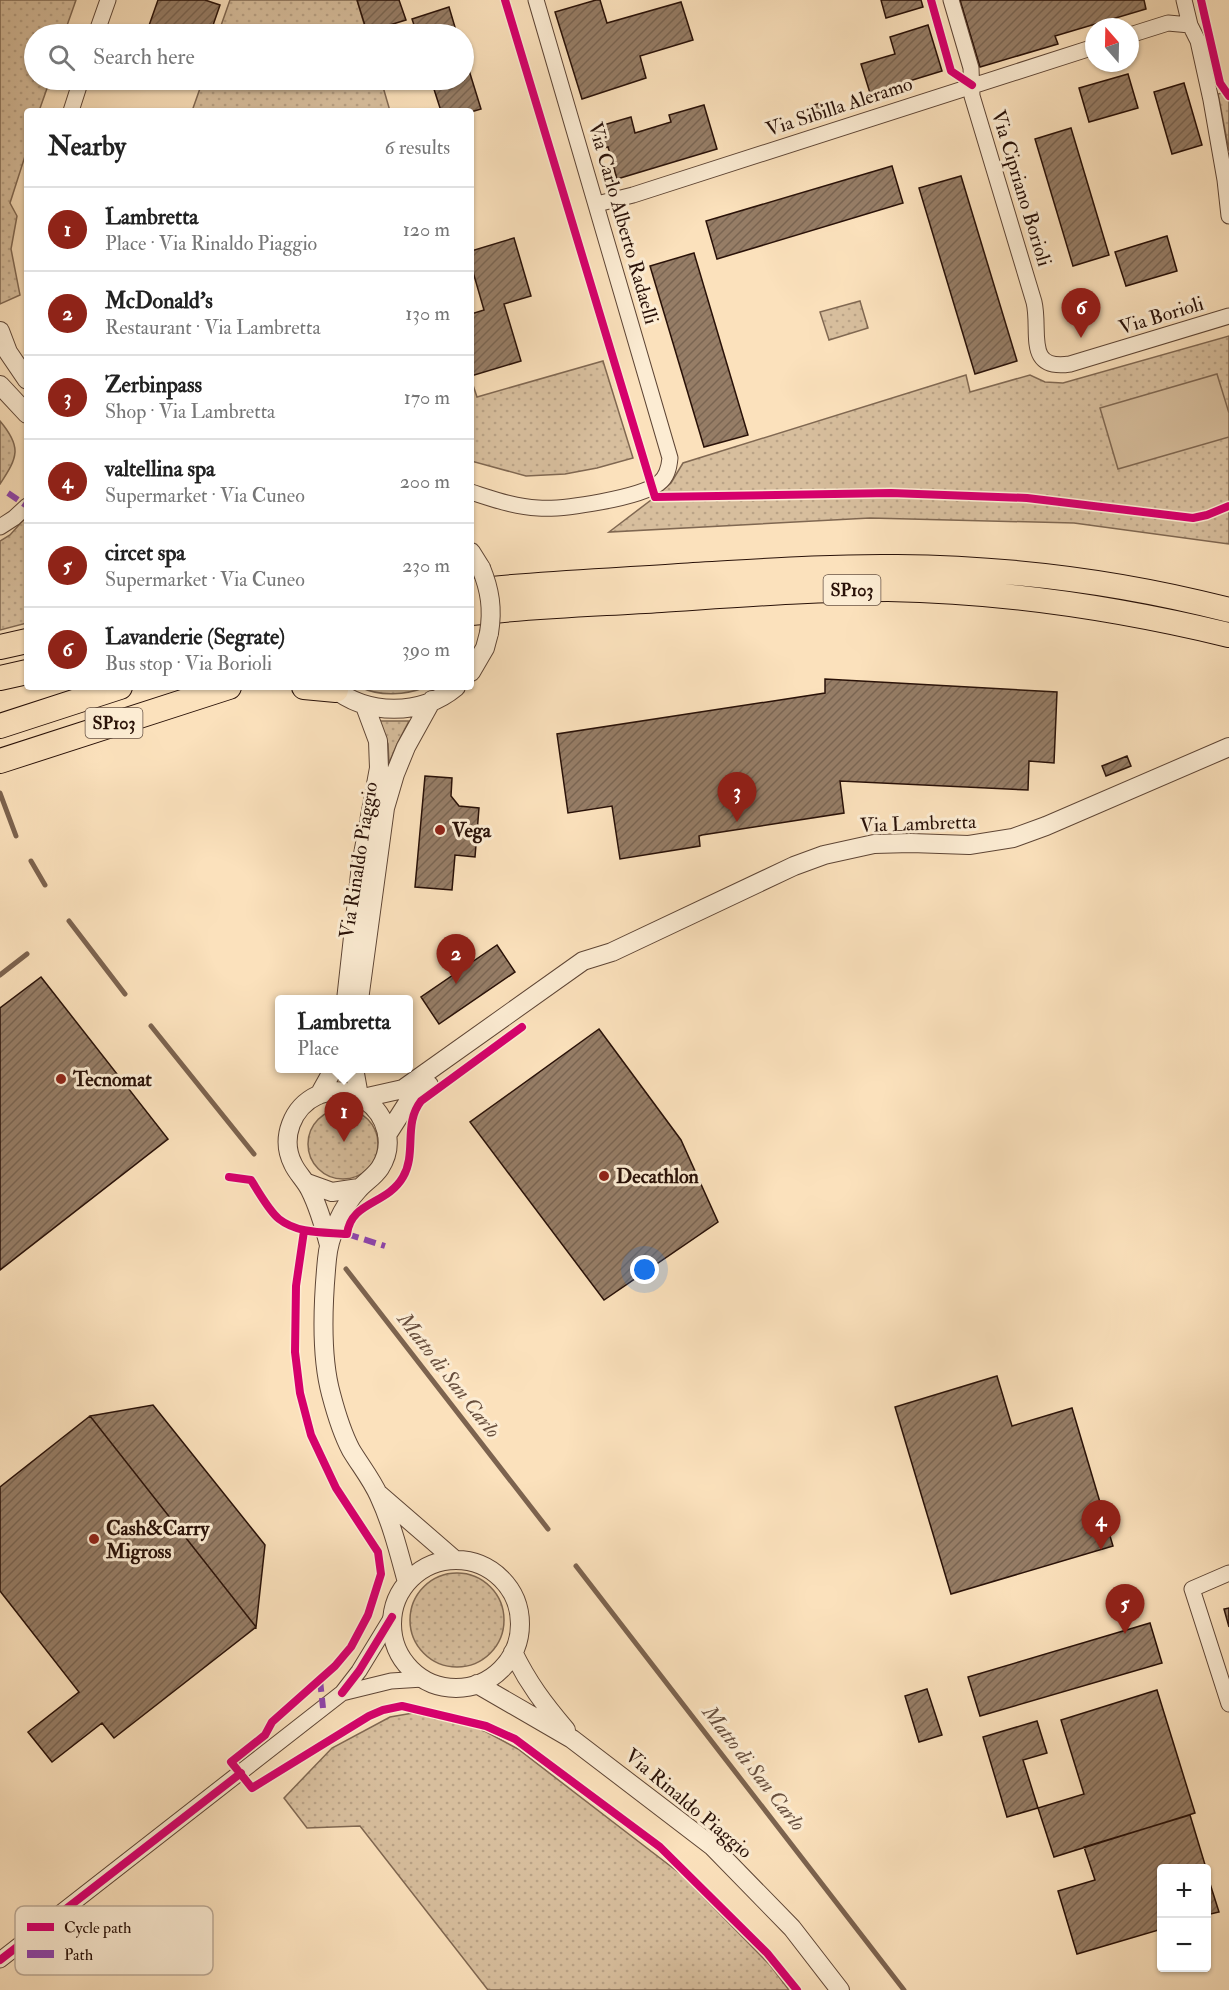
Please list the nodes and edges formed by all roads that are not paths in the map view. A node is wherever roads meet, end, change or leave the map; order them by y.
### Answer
1 (108, 0) edge
2 (536, 0) edge
3 (951, 0) edge
4 (1184, 0) edge
5 (100, 24) edge
6 (1190, 25) junction
7 (1139, 32) edge
8 (1085, 49) edge
9 (972, 85) junction
10 (77, 90) edge
11 (71, 108) edge
12 (597, 204) junction
13 (1229, 216) edge
14 (1229, 316) edge
15 (0, 331) edge
16 (1070, 364) joint
17 (24, 375) edge
18 (0, 385) edge
19 (24, 411) edge
20 (474, 493) edge
21 (24, 509) edge
22 (0, 527) edge
23 (474, 557) edge
24 (474, 591) edge
25 (1229, 610) edge
26 (474, 613) edge
27 (1229, 635) edge
28 (24, 642) edge
29 (0, 647) edge
30 (474, 667) edge
31 (24, 673) edge
32 (0, 678) edge
33 (111, 690) edge
34 (220, 690) edge
35 (336, 690) edge
36 (452, 690) edge
37 (432, 700) junction
38 (365, 706) junction
39 (0, 726) edge
40 (1229, 747) edge
41 (0, 761) edge
42 (612, 952) junction
43 (345, 995) edge
44 (360, 995) edge
45 (331, 1073) edge
46 (355, 1073) edge
47 (319, 1095) junction
48 (361, 1097) junction
49 (387, 1135) junction
50 (307, 1183) junction
51 (358, 1188) junction
52 (329, 1245) junction
53 (379, 1494) junction
54 (455, 1560) junction
55 (1229, 1573) edge
56 (407, 1582) junction
57 (392, 1617) junction
58 (513, 1652) junction
59 (423, 1679) junction
60 (477, 1684) junction
61 (342, 1693) junction
62 (1229, 1704) edge
63 (573, 1739) junction
64 (69, 1906) edge
65 (15, 1948) edge
66 (0, 1960) edge
67 (840, 1990) edge

1 - 5 street
2 - 12 street, Via Carlo Alberto Radaelli
3 - 9 street, Via Cipriano Borioli
4 - 6 street
6 - 7 street
6 - 13 street
8 - 9 street, Via Sibilla Aleramo
9 - 12 street, Via Sibilla Aleramo
9 - 16 street, Via Cipriano Borioli
10 - 11 street
12 - 20 street, Via Carlo Alberto Radaelli
14 - 16 street, Via Borioli
15 - 17 street
18 - 19 street
21 - 22 street
23 - 30 street, bridge
24 - 25 highway, SP103
26 - 27 highway, SP103
28 - 29 highway
31 - 32 highway
33 - 39 highway, SP103
34 - 41 highway, SP103
35 - 38 street
36 - 37 street
37 - 38 street
37 - 44 street, Via Rinaldo Piaggio
38 - 43 street, Via Rinaldo Piaggio
40 - 42 street, Via Lambretta
42 - 48 street, Via Lambretta
42 - 49 street, Via Lambretta
45 - 47 street
46 - 48 street
47 - 48 street
47 - 50 street
48 - 49 street
49 - 51 street
50 - 51 street
50 - 52 street
51 - 52 street
52 - 53 street
53 - 54 street
53 - 56 street
54 - 56 street
54 - 58 street
55 - 62 street
56 - 57 street
57 - 59 street
57 - 61 street
58 - 60 street
58 - 63 street, Via Rinaldo Piaggio
59 - 60 street
59 - 61 street
60 - 63 street, Via Rinaldo Piaggio
61 - 64 street
63 - 67 street, Via Rinaldo Piaggio
65 - 66 street

